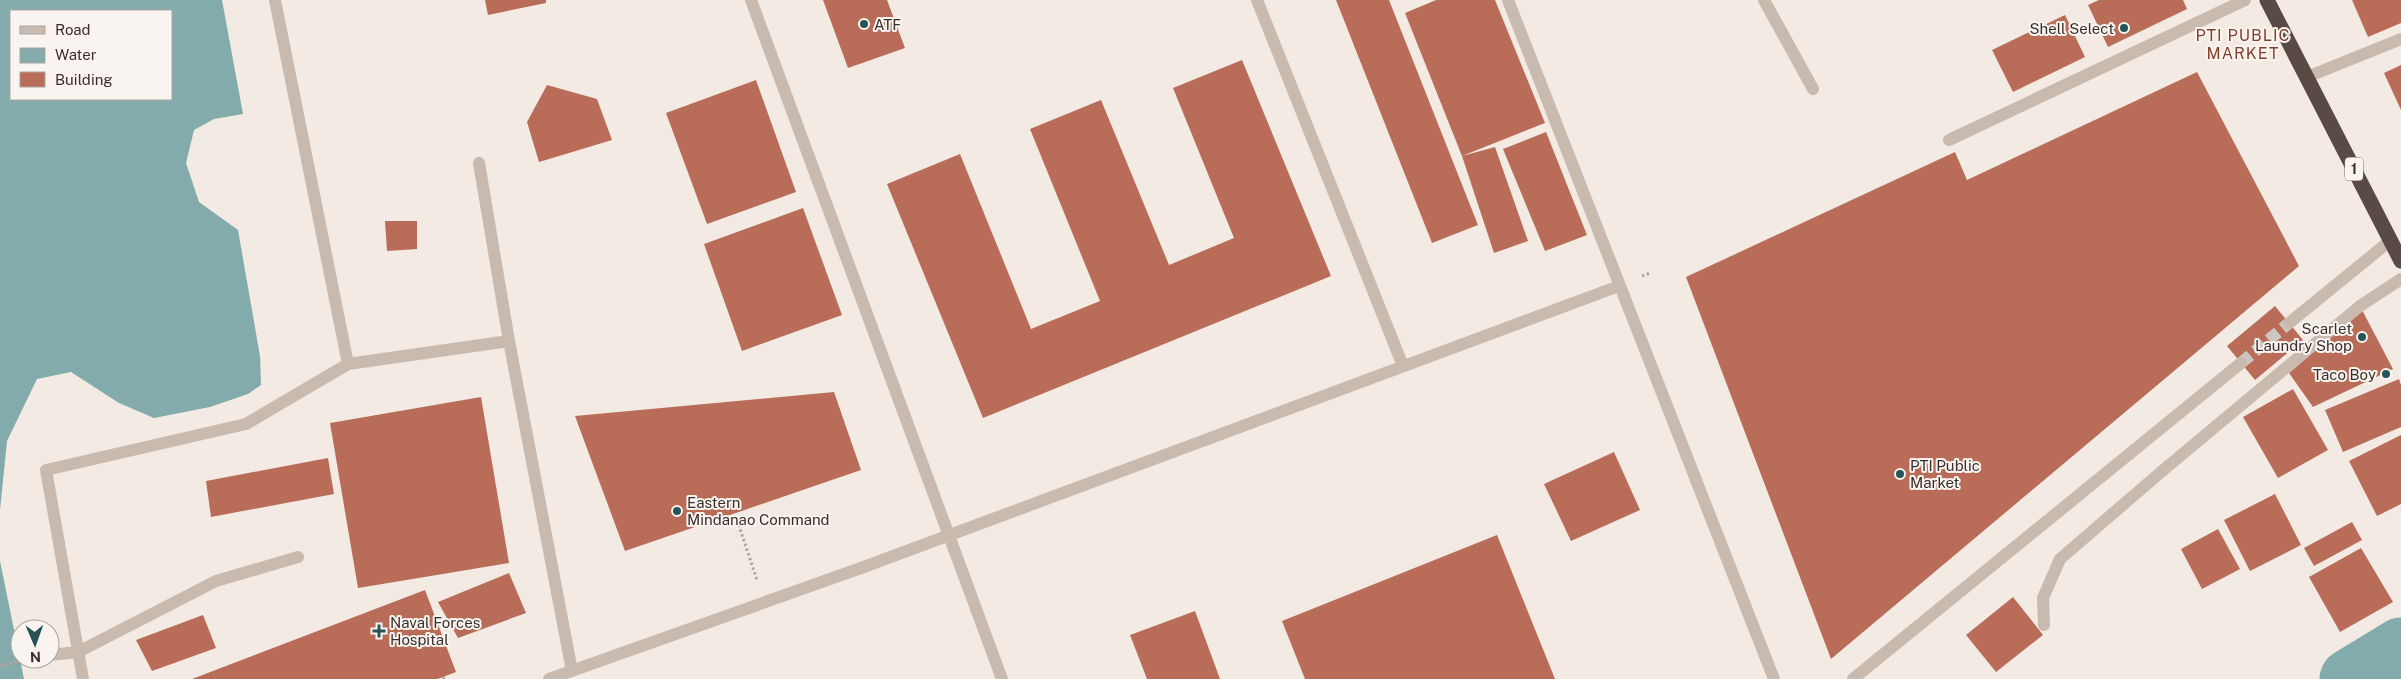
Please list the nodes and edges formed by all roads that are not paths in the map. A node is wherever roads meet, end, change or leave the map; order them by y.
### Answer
1 (275, 0) edge
2 (751, 0) edge
3 (1257, 0) edge
4 (1508, 0) edge
5 (1764, 0) edge
6 (2245, 0) edge
7 (2267, 0) edge
8 (2401, 39) edge
9 (2307, 77) junction
10 (1813, 89) dead end
11 (1949, 140) dead end
12 (480, 163) dead end
13 (2391, 240) junction
14 (2401, 261) edge
15 (2401, 279) edge
16 (1619, 286) junction
17 (2289, 323) tunnel mouth
18 (509, 341) junction
19 (2241, 363) tunnel mouth
20 (348, 364) junction
21 (1403, 366) junction
22 (949, 535) junction
23 (298, 557) dead end
24 (2044, 625) dead end
25 (78, 652) junction
26 (60, 654) edge
27 (572, 671) junction
28 (83, 679) edge
29 (549, 679) edge
30 (1002, 679) edge
31 (1774, 679) edge
32 (1853, 679) edge

1 - 20 street
2 - 22 street
3 - 21 street
4 - 16 street
5 - 10 street
6 - 11 street
7 - 9 highway, 1
8 - 9 street
9 - 13 highway, 1
12 - 18 street
13 - 14 highway, 1
13 - 17 street
15 - 24 street
16 - 21 street
16 - 31 street
18 - 20 street
18 - 27 street
19 - 32 street
20 - 25 street
21 - 22 street
22 - 27 street
22 - 30 street
23 - 25 street
25 - 26 street
25 - 28 street
27 - 29 street

